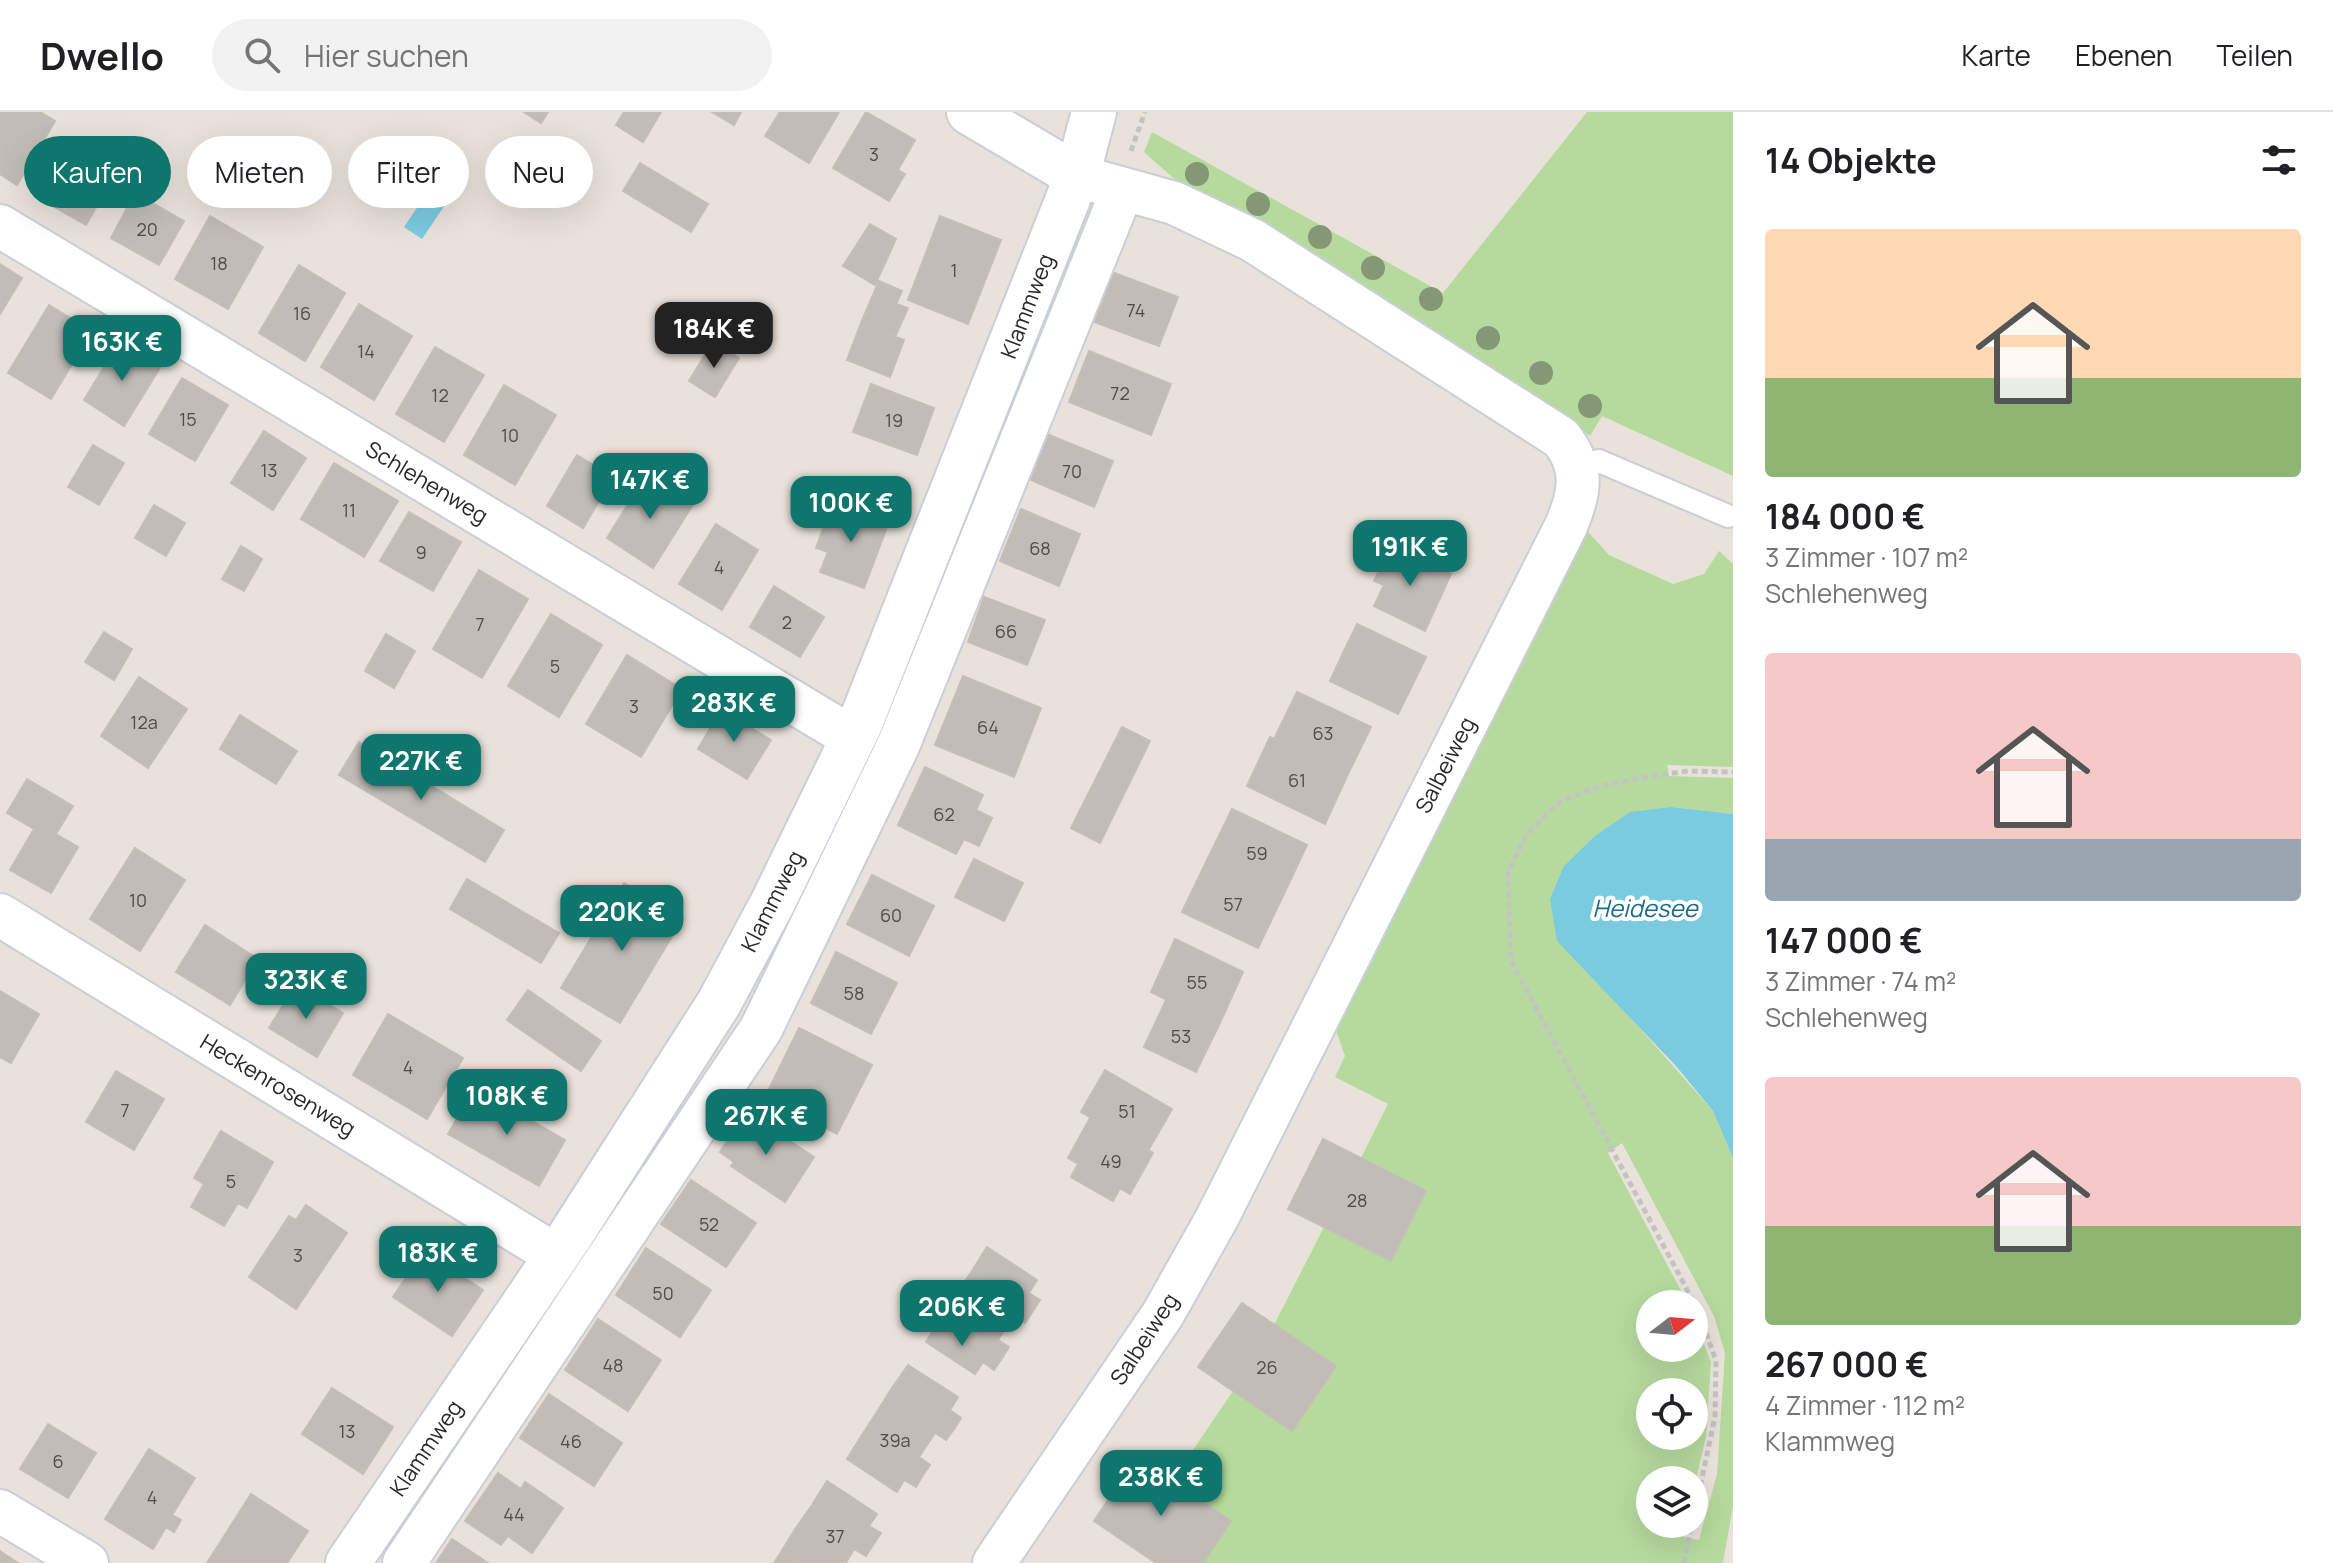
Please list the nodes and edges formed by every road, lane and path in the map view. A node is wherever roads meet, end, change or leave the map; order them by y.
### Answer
1 (969, 112) edge
2 (1094, 112) edge
3 (1077, 176) junction
4 (1122, 191) junction
5 (0, 226) edge
6 (1578, 466) junction
7 (1728, 516) dead end
8 (853, 738) junction
9 (1733, 772) edge
10 (0, 915) edge
11 (557, 1256) junction
12 (1704, 1466) edge
13 (0, 1511) edge
14 (1689, 1538) edge
15 (87, 1563) edge
16 (348, 1563) edge
17 (404, 1563) edge
18 (994, 1563) edge
19 (1684, 1563) edge

1 - 3 main road
2 - 3 main road, Klammweg
3 - 4 street
3 - 8 main road, Klammweg
4 - 6 street
4 - 17 street, Klammweg
5 - 8 street, Schlehenweg
6 - 7 lane
6 - 18 street, Salbeiweg
8 - 11 main road, Klammweg
9 - 12 path
10 - 11 street, Heckenrosenweg
11 - 16 main road, Klammweg
13 - 15 street
14 - 19 path

